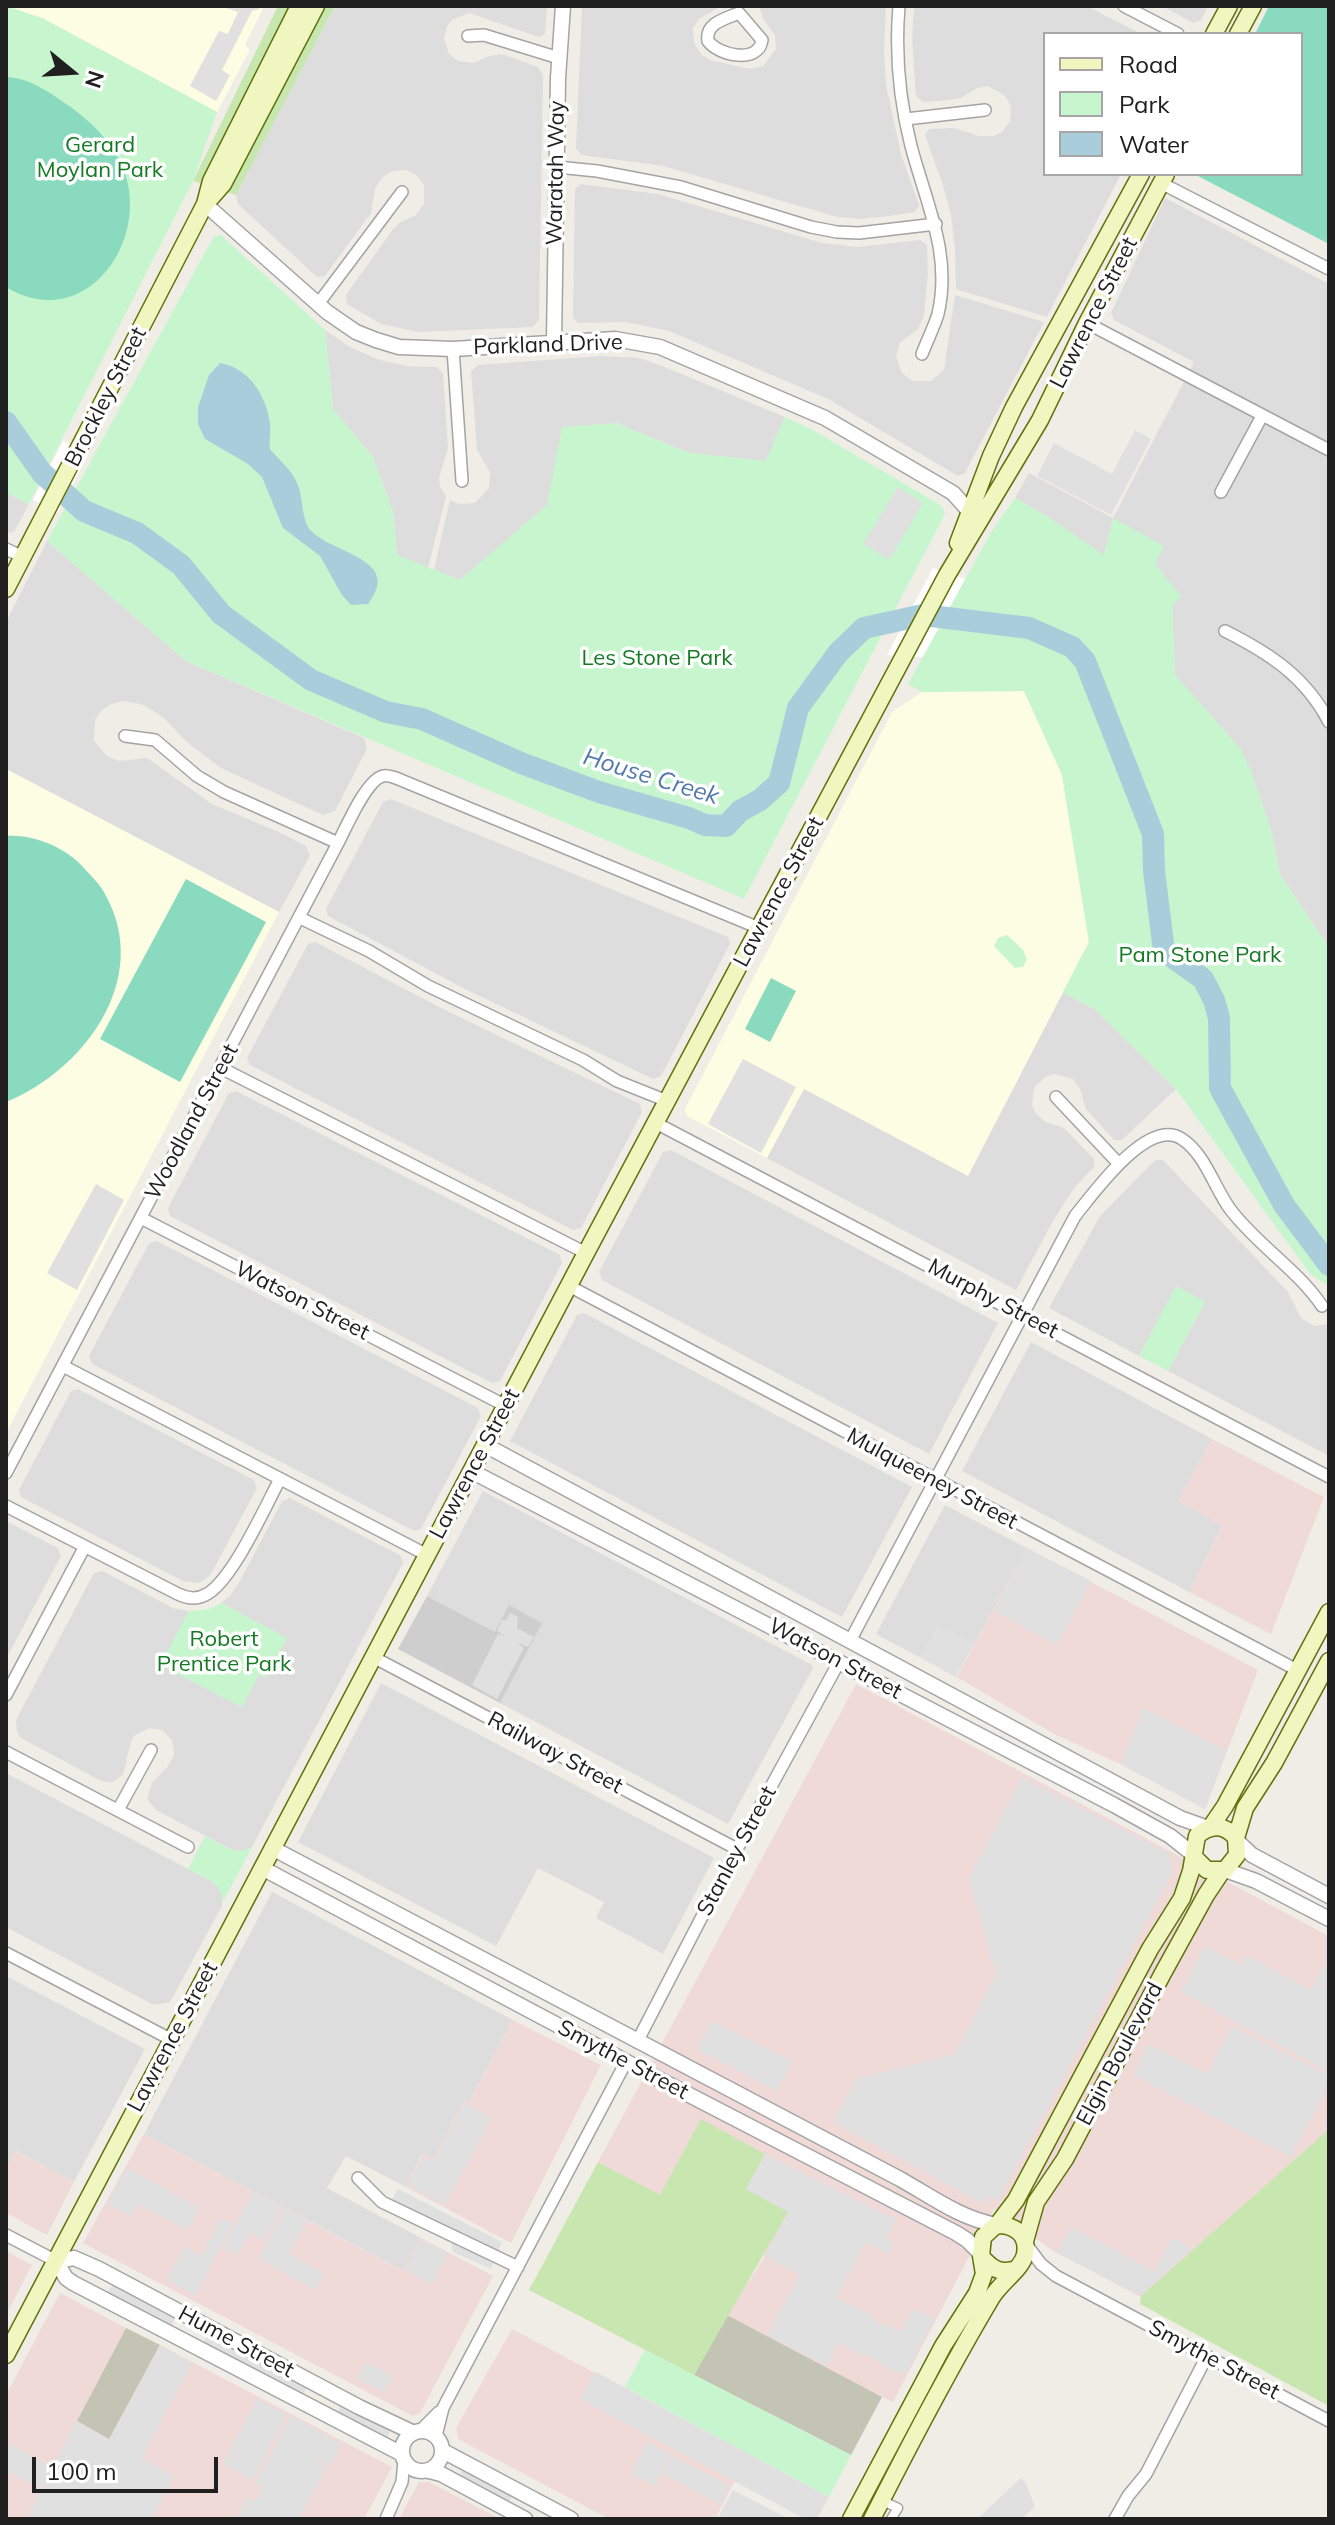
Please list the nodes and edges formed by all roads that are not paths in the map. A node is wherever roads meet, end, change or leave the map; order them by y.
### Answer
1 (316, 6) edge
2 (563, 6) edge
3 (899, 6) edge
4 (1124, 6) edge
5 (1229, 6) edge
6 (1253, 6) edge
7 (740, 10) edge
8 (299, 18) edge
9 (1174, 32) edge
10 (1215, 32) edge
11 (1239, 32) edge
12 (468, 36) dead end
13 (559, 58) junction
14 (985, 110) dead end
15 (906, 119) junction
16 (557, 167) junction
17 (1141, 176) edge
18 (1163, 178) edge
19 (402, 192) dead end
20 (205, 204) junction
21 (936, 224) junction
22 (1329, 269) edge
23 (318, 304) junction
24 (1067, 313) junction
25 (1087, 323) junction
26 (554, 341) junction
27 (453, 349) junction
28 (922, 354) dead end
29 (1262, 416) junction
30 (1329, 450) edge
31 (462, 481) dead end
32 (1221, 492) dead end
33 (953, 493) junction
34 (976, 493) junction
35 (977, 510) junction
36 (6, 549) edge
37 (23, 557) junction
38 (6, 589) edge
39 (1225, 631) dead end
40 (1329, 722) edge
41 (125, 736) dead end
42 (338, 843) junction
43 (300, 918) junction
44 (759, 928) junction
45 (221, 1068) junction
46 (1056, 1097) dead end
47 (667, 1101) junction
48 (656, 1123) junction
49 (1119, 1164) junction
50 (141, 1218) junction
51 (586, 1253) junction
52 (569, 1286) junction
53 (1322, 1306) dead end
54 (1023, 1315) junction
55 (63, 1366) junction
56 (506, 1406) junction
57 (485, 1445) junction
58 (471, 1471) junction
59 (6, 1473) edge
60 (536, 1473) junction
61 (1329, 1477) edge
62 (280, 1479) junction
63 (934, 1480) junction
64 (523, 1497) junction
65 (6, 1506) edge
66 (84, 1548) junction
67 (427, 1555) junction
68 (1329, 1612) edge
69 (810, 1619) junction
70 (1323, 1631) edge
71 (799, 1640) junction
72 (850, 1641) junction
73 (373, 1657) junction
74 (887, 1660) junction
75 (1329, 1661) edge
76 (839, 1662) junction
77 (1297, 1670) junction
78 (877, 1681) junction
79 (6, 1695) edge
80 (1056, 1749) junction
81 (151, 1750) dead end
82 (6, 1752) edge
83 (1045, 1769) junction
84 (1124, 1786) junction
85 (1114, 1805) junction
86 (118, 1810) junction
87 (1209, 1828) junction
88 (1236, 1839) junction
89 (188, 1847) dead end
90 (272, 1848) junction
91 (737, 1849) junction
92 (1194, 1856) junction
93 (262, 1868) junction
94 (1224, 1870) junction
95 (349, 1888) junction
96 (1329, 1896) edge
97 (338, 1909) junction
98 (1329, 1919) edge
99 (6, 1953) edge
100 (569, 2006) junction
101 (559, 2026) junction
102 (172, 2040) junction
103 (637, 2042) junction
104 (626, 2062) junction
105 (681, 2064) junction
106 (670, 2085) junction
107 (835, 2146) junction
108 (825, 2166) junction
109 (358, 2178) dead end
110 (900, 2179) junction
111 (890, 2200) junction
112 (996, 2225) junction
113 (6, 2235) edge
114 (1025, 2242) junction
115 (981, 2255) junction
116 (56, 2261) junction
117 (518, 2267) junction
118 (99, 2269) junction
119 (1014, 2269) junction
120 (1056, 2276) junction
121 (88, 2291) junction
122 (194, 2320) junction
123 (183, 2342) junction
124 (6, 2355) edge
125 (1207, 2356) junction
126 (325, 2389) junction
127 (443, 2408) junction
128 (315, 2409) junction
129 (1329, 2421) edge
130 (417, 2432) junction
131 (436, 2436) junction
132 (443, 2451) junction
133 (403, 2458) junction
134 (429, 2471) junction
135 (525, 2495) junction
136 (521, 2517) edge
137 (386, 2519) edge
138 (571, 2519) edge
139 (851, 2519) edge
140 (874, 2519) edge
141 (891, 2519) edge
142 (1115, 2519) edge

1 - 8 main road, Brockley Street
2 - 13 street, Waratah Way
3 - 15 street
4 - 9 street
5 - 10 main road
6 - 11 main road
7 - 7 street
8 - 20 main road, Brockley Street
12 - 13 street
13 - 16 street, Waratah Way
14 - 15 street
15 - 21 street
16 - 21 street
16 - 26 street, Waratah Way
17 - 24 main road, Lawrence Street
18 - 22 street
18 - 25 main road, Lawrence Street
19 - 23 street
20 - 23 street, Parkland Drive
20 - 37 main road, Brockley Street
21 - 28 street
23 - 27 street, Parkland Drive
24 - 25 main road
24 - 34 main road, Lawrence Street
25 - 29 street
25 - 35 main road, Lawrence Street
26 - 27 street, Parkland Drive
26 - 33 street, Parkland Drive
27 - 31 street
29 - 30 street
29 - 32 street
33 - 34 street
33 - 35 street, Parkland Drive
34 - 35 main road, Lawrence Street
35 - 44 main road, Lawrence Street
36 - 37 street
37 - 38 main road, Brockley Street
39 - 40 street
41 - 42 street
42 - 43 street, Woodland Street
42 - 44 street, Woodland Street
43 - 45 street, Woodland Street
43 - 47 street
44 - 47 main road, Lawrence Street
45 - 50 street, Woodland Street
45 - 51 street
46 - 49 street
47 - 48 main road, Lawrence Street
48 - 51 main road, Lawrence Street
48 - 54 street, Murphy Street
49 - 53 street
49 - 54 street
50 - 55 street, Woodland Street
50 - 56 street, Watson Street
51 - 52 main road, Lawrence Street
52 - 56 main road, Lawrence Street
52 - 63 street, Mulqueeney Street
54 - 61 street, Murphy Street
54 - 63 street
55 - 59 street, Woodland Street
55 - 62 street
56 - 57 main road, Lawrence Street
57 - 58 main road, Lawrence Street
57 - 60 street, Watson Street
58 - 64 street, Watson Street
58 - 67 main road, Lawrence Street
60 - 64 street
60 - 69 street, Watson Street
62 - 66 street
62 - 67 street
63 - 72 street
63 - 77 street, Mulqueeney Street
64 - 71 street, Watson Street
65 - 66 street
66 - 79 street
67 - 73 main road, Lawrence Street
68 - 70 main road
69 - 71 street
69 - 72 street, Watson Street
70 - 77 main road
71 - 76 street, Watson Street
72 - 74 street, Watson Street
72 - 76 street
73 - 90 main road, Lawrence Street
73 - 91 street, Railway Street
74 - 78 street
74 - 80 street, Watson Street
75 - 88 main road
76 - 78 street, Watson Street
76 - 91 street, Stanley Street
77 - 87 main road
78 - 83 street, Watson Street
80 - 83 street
80 - 84 street, Watson Street
81 - 86 street
82 - 86 street
83 - 85 street, Watson Street
84 - 85 street
84 - 87 street, Watson Street
85 - 92 street, Watson Street
86 - 89 street
87 - 88 main road
87 - 92 main road
88 - 94 main road
88 - 96 street
90 - 93 main road, Lawrence Street
90 - 95 street, Smythe Street
91 - 103 street, Stanley Street
92 - 94 main road
92 - 112 main road, Elgin Boulevard
93 - 97 street, Smythe Street
93 - 102 main road, Lawrence Street
94 - 98 street
94 - 114 main road, Elgin Boulevard
95 - 97 street
95 - 100 street, Smythe Street
97 - 101 street, Smythe Street
99 - 102 street
100 - 101 street
100 - 103 street, Smythe Street
101 - 104 street, Smythe Street
102 - 116 main road, Lawrence Street
103 - 104 street
103 - 105 street, Smythe Street
104 - 106 street, Smythe Street
104 - 117 street
105 - 106 street
105 - 107 street, Smythe Street
106 - 108 street, Smythe Street
107 - 108 street
107 - 110 street, Smythe Street
108 - 111 street, Smythe Street
109 - 117 street
110 - 111 street
110 - 112 street, Smythe Street
111 - 115 street, Smythe Street
112 - 114 main road
112 - 115 main road
113 - 116 street, Hume Street
114 - 119 main road
114 - 120 street, Smythe Street
115 - 119 main road
115 - 139 main road
116 - 118 street, Hume Street
116 - 121 street, Hume Street
116 - 124 main road, Lawrence Street
117 - 127 street
118 - 121 street
118 - 122 street, Hume Street
119 - 120 street, Smythe Street
119 - 140 main road
120 - 125 street, Smythe Street
121 - 123 street, Hume Street
122 - 123 street
122 - 126 street, Hume Street
123 - 128 street, Hume Street
125 - 129 street, Smythe Street
125 - 142 street
126 - 128 street
126 - 130 street, Hume Street
127 - 130 street
127 - 131 street
128 - 133 street, Hume Street
130 - 131 street
130 - 133 street
131 - 132 street
132 - 134 street
132 - 135 street
133 - 134 street
133 - 137 street
134 - 136 street
135 - 136 street
135 - 138 street
140 - 141 street

